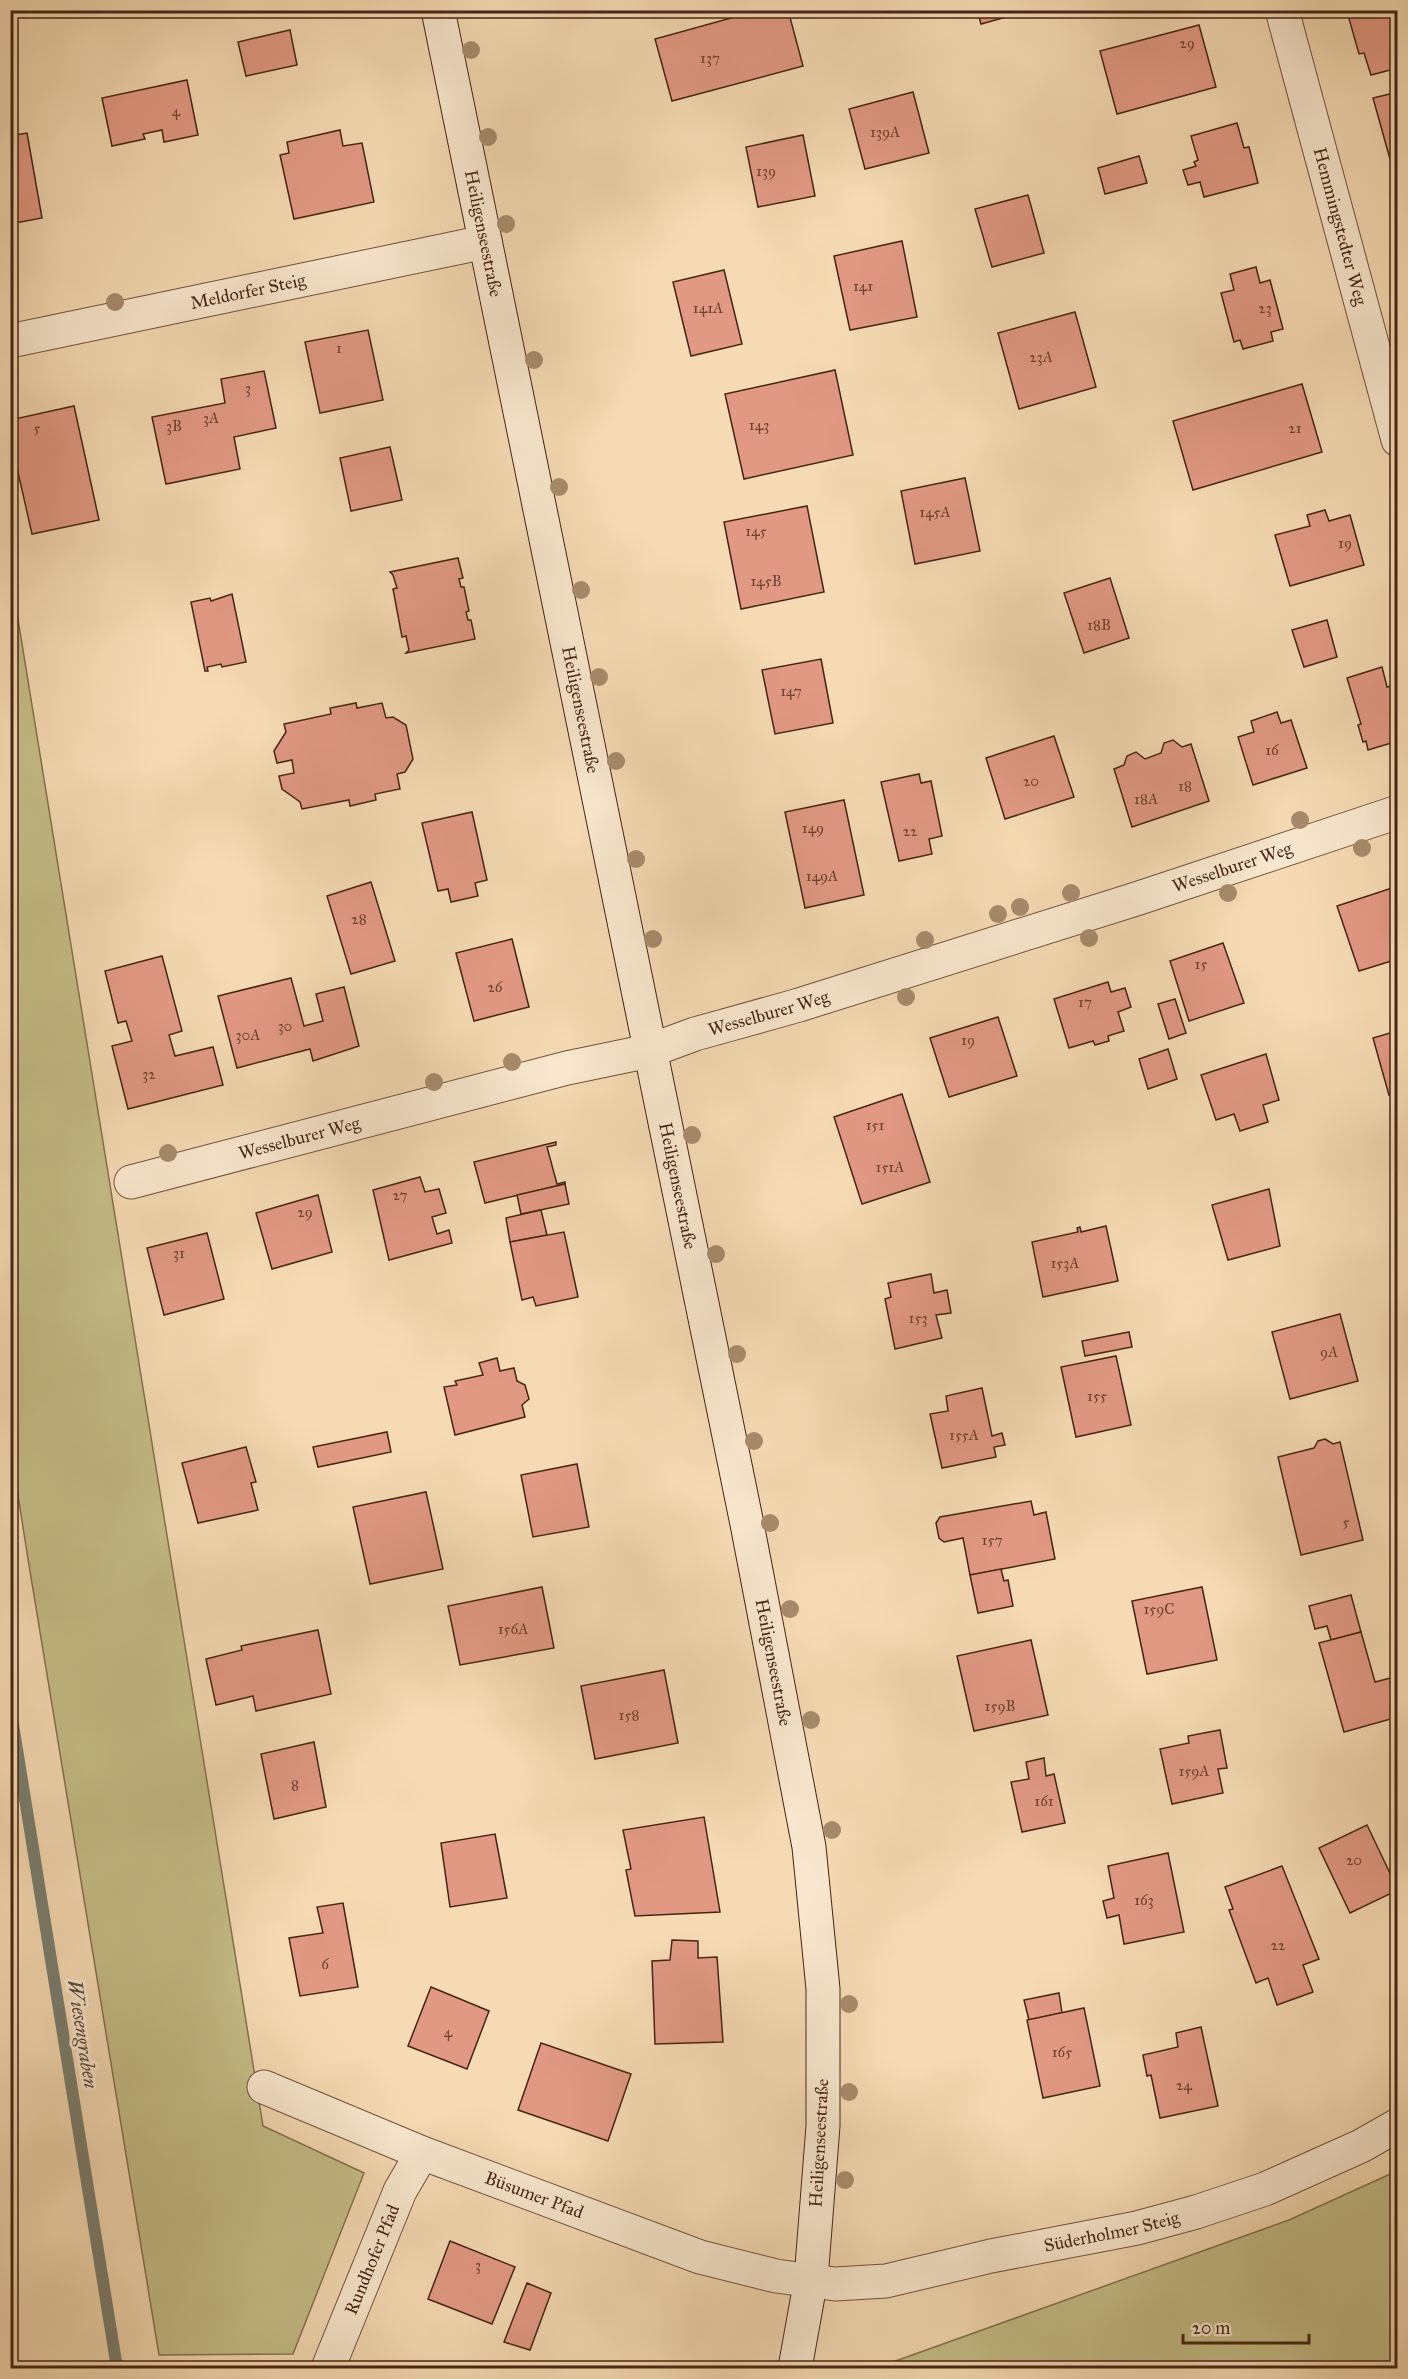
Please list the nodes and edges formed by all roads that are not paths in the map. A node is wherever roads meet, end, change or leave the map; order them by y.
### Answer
1 (438, 10) edge
2 (1282, 10) edge
3 (485, 242) junction
4 (10, 341) edge
5 (1398, 440) edge
6 (1398, 813) edge
7 (650, 1051) junction
8 (131, 1182) dead end
9 (264, 2087) dead end
10 (1398, 2126) edge
11 (422, 2153) junction
12 (810, 2279) junction
13 (328, 2368) edge
14 (795, 2368) edge

1 - 3 street, Heiligenseestraße
2 - 5 street, Hemmingstedter Weg
3 - 4 street, Meldorfer Steig
3 - 7 street, Heiligenseestraße
6 - 7 street, Wesselburer Weg
7 - 8 street, Wesselburer Weg
7 - 12 street, Heiligenseestraße
9 - 11 street, Büsumer Pfad
10 - 12 street, Süderholmer Steig
11 - 12 street, Büsumer Pfad
11 - 13 street, Rundhofer Pfad
12 - 14 street, Heiligenseestraße

